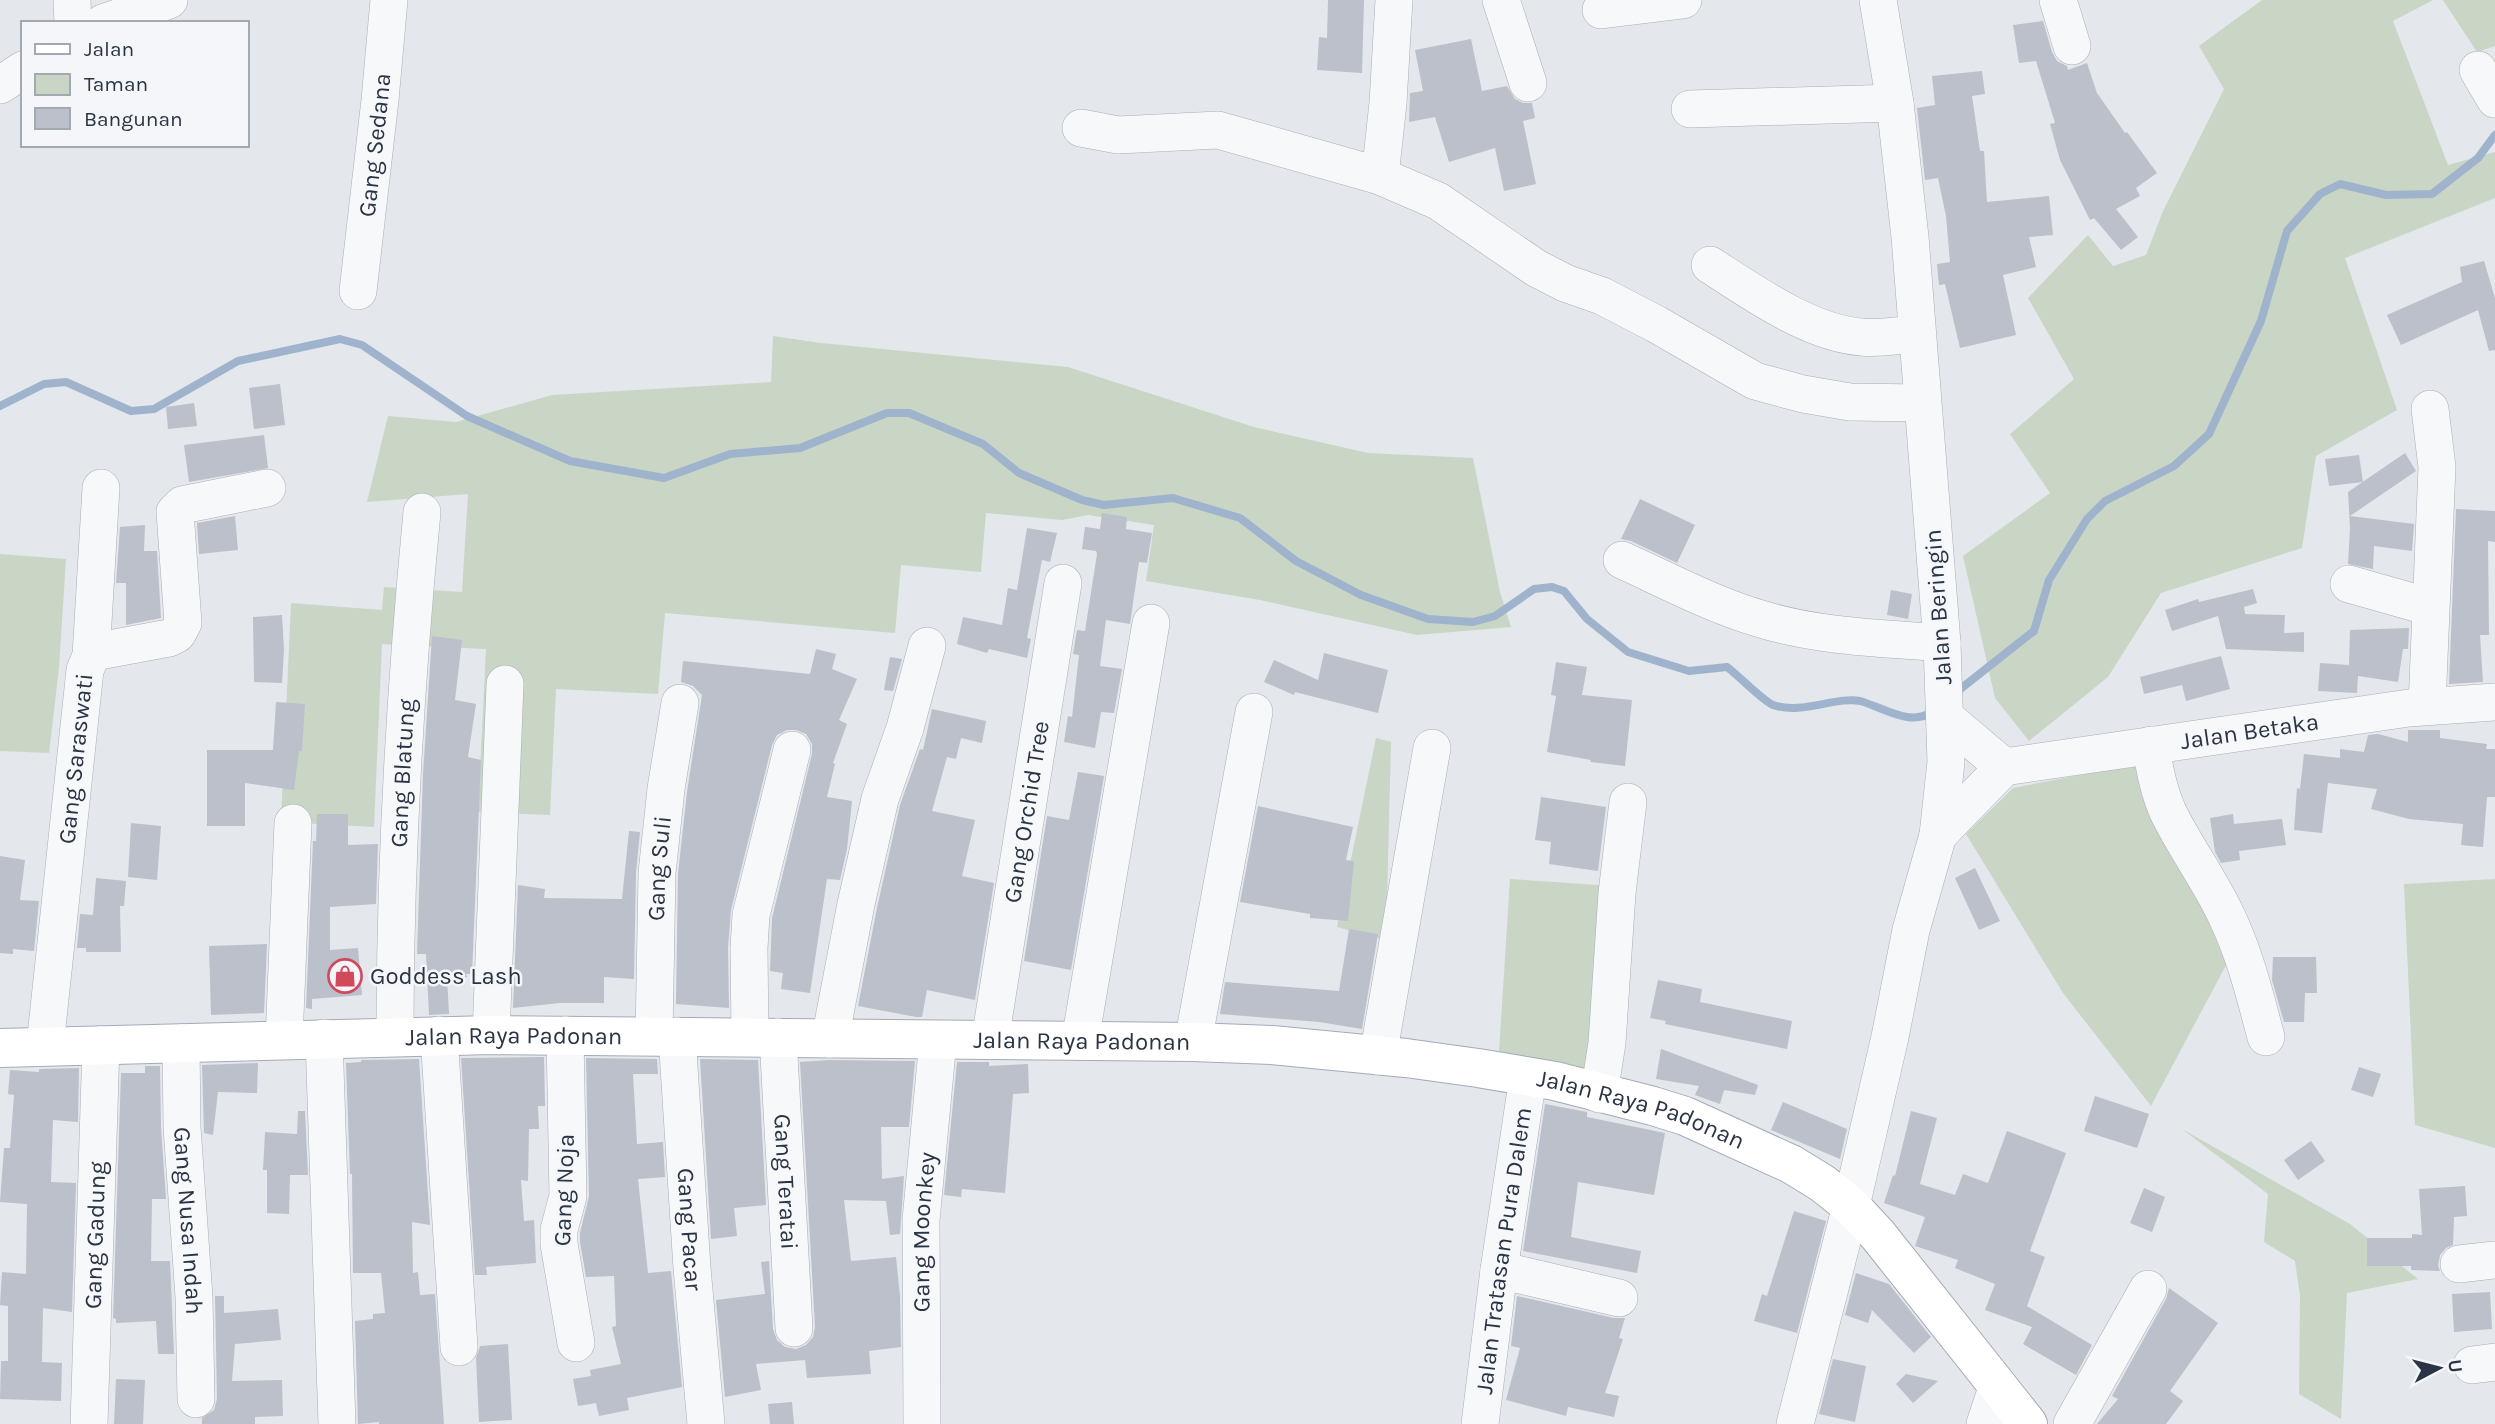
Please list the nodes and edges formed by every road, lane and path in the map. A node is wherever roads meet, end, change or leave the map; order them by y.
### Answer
1 (72, 0) edge
2 (169, 0) edge
3 (388, 0) edge
4 (1394, 0) edge
5 (1501, 0) edge
6 (1683, 0) edge
7 (1878, 0) edge
8 (2058, 0) edge
9 (1601, 10) dead end
10 (73, 21) edge
11 (109, 21) edge
12 (2072, 46) dead end
13 (21, 71) edge
14 (1528, 83) dead end
15 (0, 85) edge
16 (1895, 103) junction
17 (1690, 110) dead end
18 (1081, 128) dead end
19 (1380, 176) junction
20 (1710, 265) dead end
21 (358, 291) dead end
22 (1917, 334) junction
23 (1922, 402) junction
24 (2430, 409) dead end
25 (101, 488) dead end
26 (267, 488) dead end
27 (422, 512) dead end
28 (1622, 560) dead end
29 (1063, 583) dead end
30 (2349, 584) dead end
31 (2430, 607) junction
32 (1151, 623) dead end
33 (1942, 643) junction
34 (927, 646) dead end
35 (91, 656) junction
36 (505, 684) dead end
37 (680, 702) dead end
38 (2495, 702) edge
39 (2427, 705) junction
40 (1254, 712) dead end
41 (1946, 718) junction
42 (2151, 744) junction
43 (1432, 748) dead end
44 (792, 750) dead end
45 (2004, 767) junction
46 (1628, 802) dead end
47 (293, 823) dead end
48 (1938, 835) junction
49 (395, 1035) junction
50 (439, 1035) junction
51 (491, 1035) junction
52 (565, 1035) junction
53 (666, 1036) junction
54 (764, 1037) junction
55 (2266, 1037) dead end
56 (324, 1038) junction
57 (830, 1039) junction
58 (285, 1040) junction
59 (938, 1040) junction
60 (990, 1040) junction
61 (1080, 1041) junction
62 (1193, 1042) junction
63 (181, 1043) junction
64 (101, 1045) junction
65 (45, 1046) junction
66 (0, 1048) edge
67 (1378, 1056) junction
68 (0, 1058) edge
69 (1528, 1077) junction
70 (1599, 1094) junction
71 (1851, 1206) junction
72 (2495, 1260) edge
73 (2459, 1264) dead end
74 (1499, 1270) junction
75 (2148, 1289) dead end
76 (1619, 1298) dead end
77 (794, 1328) dead end
78 (576, 1343) dead end
79 (458, 1347) dead end
80 (1998, 1385) junction
81 (196, 1399) dead end
82 (89, 1424) edge
83 (337, 1424) edge
84 (706, 1424) edge
85 (922, 1424) edge
86 (1480, 1424) edge
87 (1795, 1424) edge
88 (1985, 1424) edge
89 (2028, 1424) edge
90 (2072, 1424) edge

1 - 10 street
2 - 11 street
3 - 21 street, Gang Sedana
4 - 19 street
5 - 14 street
6 - 9 street
7 - 16 street, Jalan Beringin
8 - 12 street
13 - 15 street
16 - 17 street
16 - 22 street, Jalan Beringin
18 - 19 street
19 - 23 street
20 - 22 street
22 - 23 street, Jalan Beringin
23 - 33 street, Jalan Beringin
24 - 31 street
25 - 35 street
26 - 35 street, Gang Saraswati
27 - 49 street, Gang Blatung
28 - 33 street
29 - 60 street, Gang Orchid Tree
30 - 31 street
31 - 39 street
32 - 61 street
33 - 41 street, Jalan Beringin
34 - 57 street
35 - 65 street, Gang Saraswati
36 - 51 street
37 - 53 street, Gang Suli
38 - 39 street, Jalan Betaka
39 - 42 street, Jalan Betaka
40 - 62 street
41 - 45 street
41 - 48 street, Jalan Beringin
42 - 45 street, Jalan Betaka
42 - 55 street
43 - 67 street
44 - 54 street, Gang Teratai
45 - 48 street
46 - 70 street
47 - 58 street
48 - 71 street, Jalan Beringin
49 - 50 main road, Jalan Raya Padonan
49 - 56 main road, Jalan Raya Padonan
50 - 51 main road, Jalan Raya Padonan
50 - 79 street
51 - 52 main road, Jalan Raya Padonan
52 - 53 main road, Jalan Raya Padonan
52 - 78 street, Gang Noja
53 - 54 main road, Jalan Raya Padonan
53 - 84 street, Gang Pacar
54 - 57 main road, Jalan Raya Padonan
54 - 77 street, Gang Teratai
56 - 58 main road, Jalan Raya Padonan
56 - 83 street
57 - 59 main road, Jalan Raya Padonan
58 - 63 main road, Jalan Raya Padonan
59 - 60 main road, Jalan Raya Padonan
59 - 85 street, Gang Moonkey
60 - 61 main road, Jalan Raya Padonan
61 - 62 main road, Jalan Raya Padonan
62 - 67 main road, Jalan Raya Padonan
63 - 64 main road, Jalan Raya Padonan
63 - 81 street, Gang Nusa Indah
64 - 65 main road, Jalan Raya Padonan
64 - 82 street, Gang Gadung
65 - 66 main road, Jalan Raya Padonan
66 - 68 street
67 - 69 main road, Jalan Raya Padonan
69 - 70 main road, Jalan Raya Padonan
69 - 74 street, Jalan Tratasan Pura Dalem
70 - 71 main road, Jalan Raya Padonan
71 - 80 main road, Jalan Raya Padonan
71 - 87 street, Jalan Beringin
72 - 73 street
74 - 76 street
74 - 86 street, Jalan Tratasan Pura Dalem
75 - 90 street
80 - 88 street
80 - 89 main road, Jalan Raya Padonan

